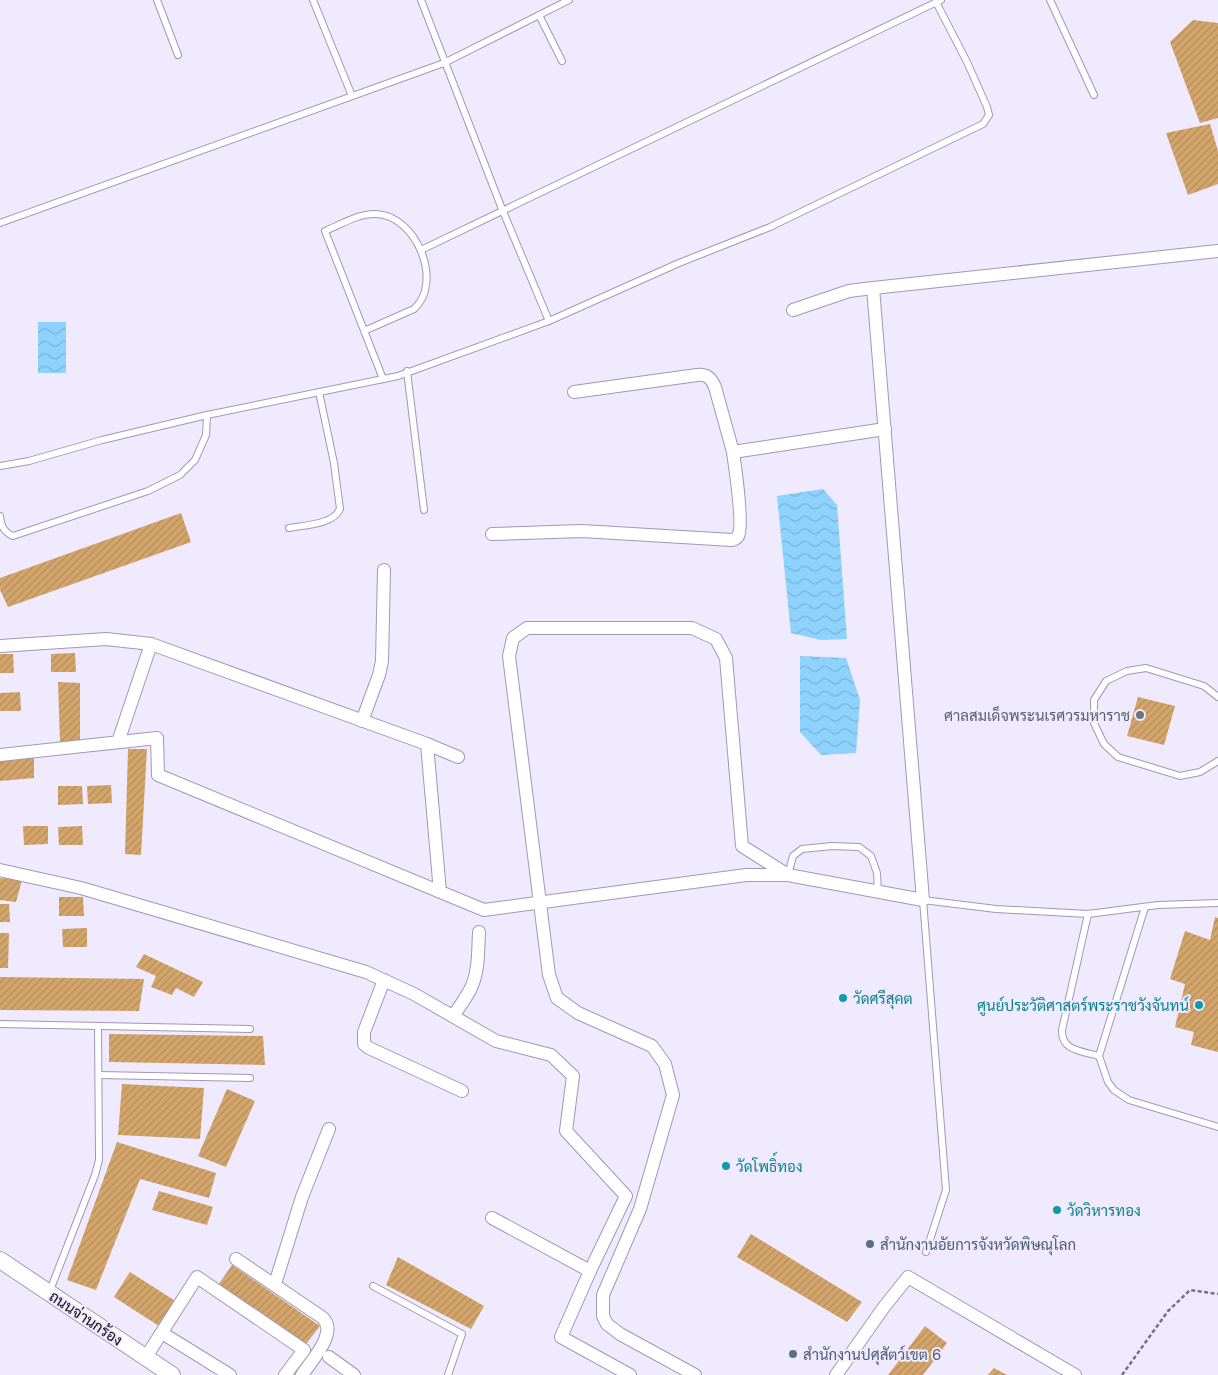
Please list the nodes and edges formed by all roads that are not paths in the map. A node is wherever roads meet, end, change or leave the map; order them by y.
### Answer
1 (157, 0) edge
2 (313, 0) edge
3 (421, 0) edge
4 (569, 0) edge
5 (1050, 0) edge
6 (939, 1) edge
7 (539, 15) junction
8 (178, 55) dead end
9 (562, 62) dead end
10 (444, 63) junction
11 (1094, 95) dead end
12 (352, 96) junction
13 (502, 209) junction
14 (0, 223) edge
15 (420, 250) junction
16 (1218, 251) edge
17 (873, 288) junction
18 (793, 310) dead end
19 (550, 321) junction
20 (364, 331) junction
21 (407, 371) junction
22 (382, 379) junction
23 (319, 392) junction
24 (574, 392) dead end
25 (207, 415) junction
26 (885, 429) junction
27 (733, 452) junction
28 (0, 466) edge
29 (424, 510) dead end
30 (0, 516) edge
31 (289, 528) dead end
32 (492, 534) dead end
33 (384, 570) dead end
34 (151, 644) junction
35 (0, 646) edge
36 (1218, 697) edge
37 (362, 721) junction
38 (118, 742) junction
39 (427, 744) junction
40 (0, 755) edge
41 (458, 757) dead end
42 (1218, 760) edge
43 (0, 870) edge
44 (788, 875) junction
45 (440, 892) junction
46 (878, 892) junction
47 (923, 900) junction
48 (541, 902) junction
49 (1218, 903) edge
50 (1146, 907) junction
51 (1088, 914) junction
52 (479, 932) dead end
53 (384, 980) junction
54 (453, 1016) junction
55 (0, 1024) edge
56 (98, 1026) junction
57 (250, 1029) dead end
58 (1099, 1056) junction
59 (99, 1075) junction
60 (250, 1078) dead end
61 (462, 1091) dead end
62 (1218, 1127) edge
63 (329, 1129) dead end
64 (492, 1218) dead end
65 (926, 1252) dead end
66 (236, 1259) dead end
67 (0, 1260) edge
68 (590, 1271) junction
69 (275, 1284) junction
70 (373, 1286) dead end
71 (49, 1293) junction
72 (162, 1333) junction
73 (146, 1358) junction
74 (330, 1358) dead end
75 (172, 1375) edge
76 (230, 1375) edge
77 (285, 1375) edge
78 (302, 1375) edge
79 (354, 1375) edge
80 (448, 1375) edge
81 (630, 1375) edge
82 (695, 1375) edge
83 (836, 1375) edge
84 (1075, 1375) edge

1 - 8 lane
2 - 12 lane
3 - 10 lane
4 - 7 lane
5 - 11 lane
6 - 13 lane
6 - 19 lane
7 - 9 lane
7 - 10 lane
10 - 12 lane
10 - 13 lane
12 - 14 lane
13 - 15 lane
13 - 19 lane
15 - 20 lane
15 - 20 lane
16 - 17 street
17 - 18 street
17 - 26 street
19 - 21 lane
20 - 22 lane
21 - 22 lane
21 - 29 lane
22 - 23 lane
23 - 25 lane
23 - 31 lane
24 - 27 street
25 - 28 lane
25 - 30 lane
26 - 27 street
26 - 47 street
27 - 32 street
33 - 37 street
34 - 35 street
34 - 37 street
34 - 38 street
36 - 42 lane
37 - 39 street
38 - 40 street
38 - 45 street
39 - 41 street
39 - 45 street
43 - 53 street
44 - 46 street
44 - 46 lane
44 - 48 street
44 - 48 street
45 - 48 street
46 - 47 street
47 - 51 lane
47 - 65 lane
48 - 82 street
49 - 50 lane
50 - 51 lane
50 - 58 lane
51 - 58 lane
52 - 54 street
53 - 54 street
53 - 61 street
54 - 68 street
55 - 56 lane
56 - 57 lane
56 - 59 lane
58 - 62 lane
59 - 60 lane
59 - 71 lane
63 - 69 street
64 - 68 street
66 - 69 street
67 - 71 street, ถนนจ่านกร้อง
68 - 81 street
69 - 78 street
70 - 80 lane
71 - 73 street, ถนนจ่านกร้อง
72 - 73 street
72 - 76 street
72 - 77 street
73 - 75 street, ถนนจ่านกร้อง
74 - 79 street
83 - 84 street

